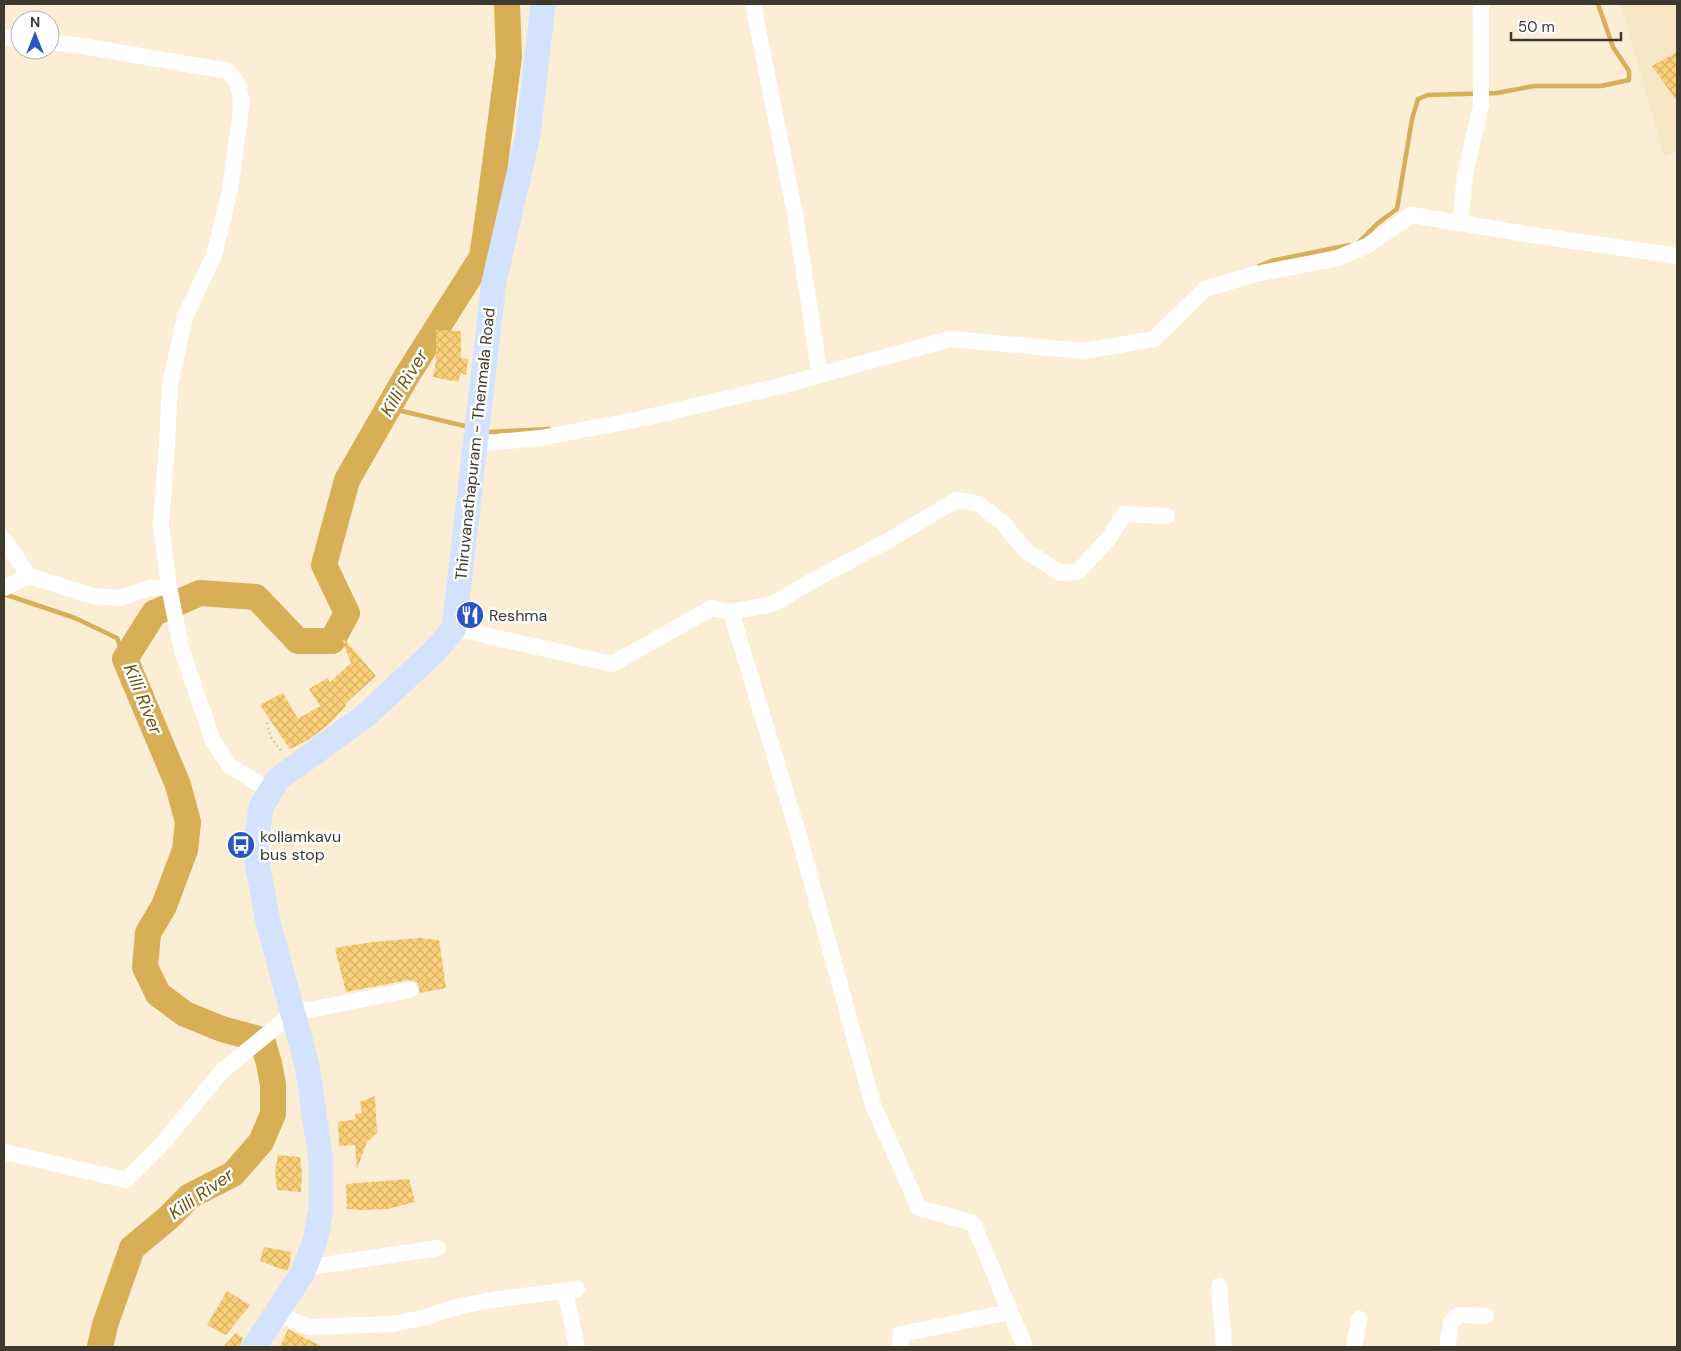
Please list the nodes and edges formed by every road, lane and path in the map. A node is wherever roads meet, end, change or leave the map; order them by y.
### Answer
1 (543, 4) edge
2 (753, 4) edge
3 (1482, 4) edge
4 (60, 43) edge
5 (1460, 223) junction
6 (1677, 256) edge
7 (820, 375) junction
8 (476, 444) junction
9 (1167, 516) dead end
10 (4, 539) edge
11 (29, 576) junction
12 (4, 588) edge
13 (169, 588) junction
14 (731, 612) junction
15 (454, 628) junction
16 (268, 723) dead end
17 (293, 767) junction
18 (270, 790) junction
19 (410, 990) dead end
20 (293, 1013) junction
21 (4, 1152) edge
22 (438, 1248) dead end
23 (304, 1268) junction
24 (1219, 1286) dead end
25 (1010, 1312) junction
26 (276, 1313) junction
27 (1486, 1316) dead end
28 (1359, 1319) dead end
29 (254, 1347) edge
30 (577, 1347) edge
31 (900, 1347) edge
32 (1024, 1347) edge
33 (1224, 1347) edge
34 (1354, 1347) edge
35 (1447, 1347) edge

1 - 8 main road, Thiruvanathapuram - Thenmala Road
2 - 7 street
3 - 5 street
4 - 13 street
5 - 6 street
5 - 7 street
7 - 8 street
8 - 15 main road, Thiruvanathapuram - Thenmala Road
9 - 14 street
10 - 11 street
11 - 12 street
11 - 13 street
13 - 18 street
14 - 15 street
14 - 25 street
15 - 17 main road
16 - 17 path
17 - 18 main road
18 - 20 main road
19 - 20 street
20 - 21 street
20 - 23 main road
22 - 23 street
23 - 26 main road
24 - 33 street
25 - 31 street
25 - 32 street
26 - 29 main road
26 - 30 street
27 - 35 street
28 - 34 street

